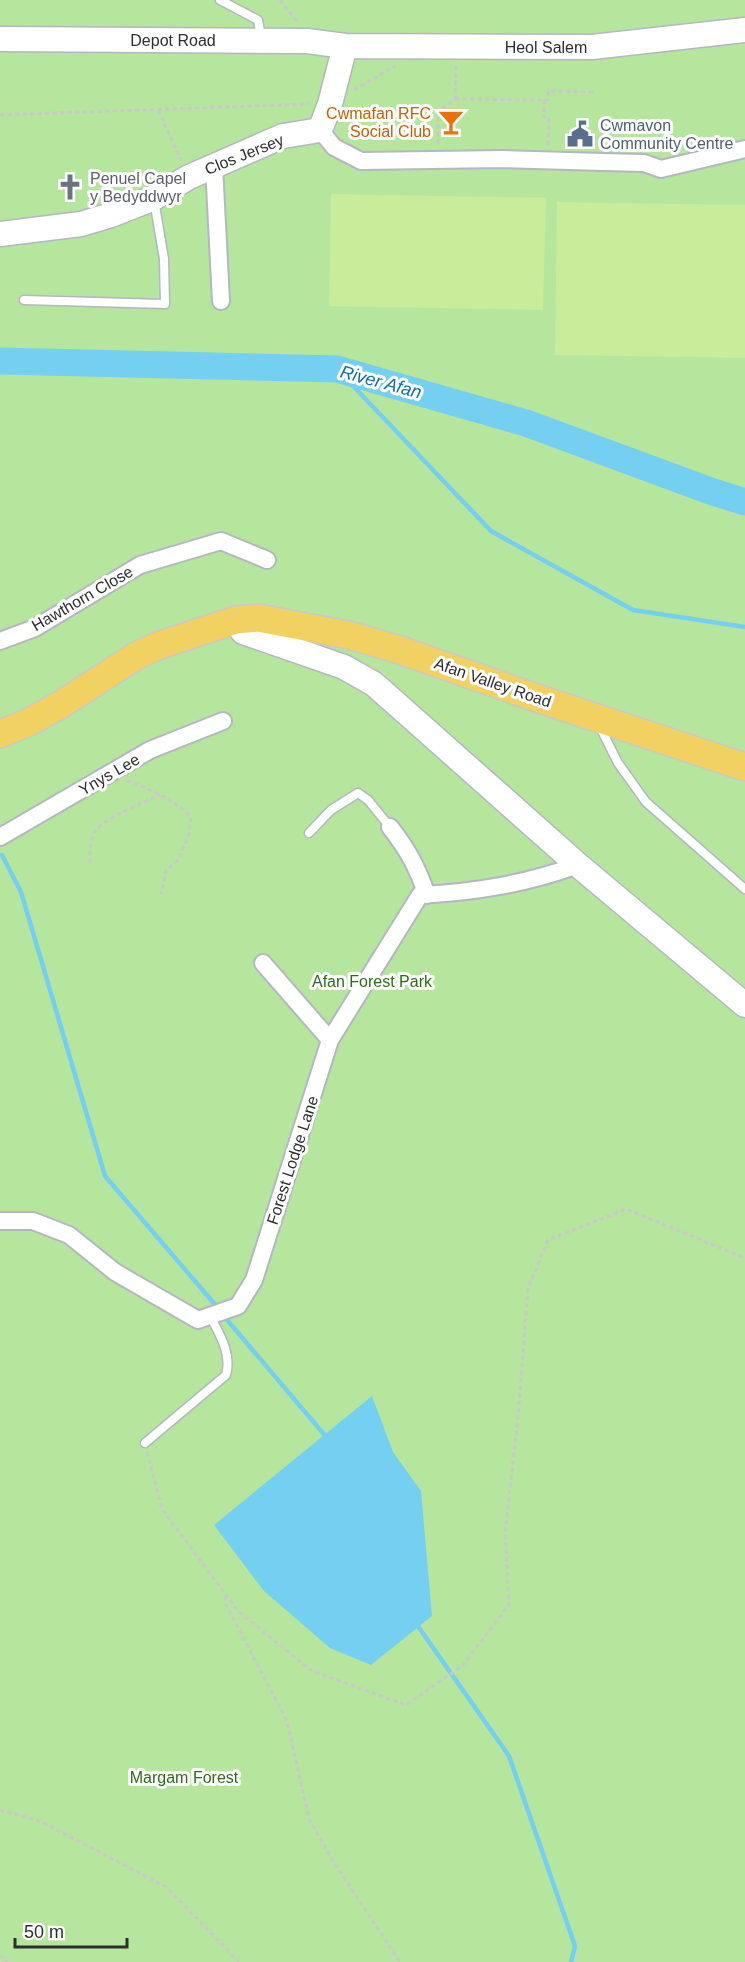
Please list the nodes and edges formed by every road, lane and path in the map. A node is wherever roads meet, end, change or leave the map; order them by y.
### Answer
1 (220, 0) edge
2 (279, 0) edge
3 (745, 30) edge
4 (0, 39) edge
5 (307, 40) junction
6 (261, 41) junction
7 (345, 46) junction
8 (457, 46) junction
9 (400, 63) dead end
10 (594, 92) dead end
11 (455, 99) junction
12 (545, 100) junction
13 (330, 104) junction
14 (158, 110) junction
15 (0, 115) edge
16 (320, 130) junction
17 (745, 149) edge
18 (547, 160) junction
19 (438, 161) junction
20 (214, 166) junction
21 (189, 177) junction
22 (154, 198) junction
23 (0, 234) edge
24 (24, 300) dead end
25 (221, 301) dead end
26 (267, 560) dead end
27 (236, 620) junction
28 (0, 641) edge
29 (595, 717) junction
30 (223, 721) dead end
31 (0, 734) edge
32 (745, 767) edge
33 (112, 772) junction
34 (160, 795) junction
35 (390, 827) joint
36 (309, 832) dead end
37 (0, 837) edge
38 (90, 863) dead end
39 (578, 865) junction
40 (745, 888) edge
41 (161, 894) dead end
42 (427, 895) junction
43 (263, 963) dead end
44 (745, 1005) edge
45 (330, 1040) junction
46 (0, 1221) edge
47 (745, 1258) edge
48 (218, 1314) junction
49 (145, 1443) joint
50 (225, 1594) junction
51 (0, 1810) edge
52 (0, 1955) edge
53 (7, 1962) edge
54 (239, 1962) edge
55 (400, 1962) edge

1 - 6 lane
2 - 5 path
3 - 8 main road, Heol Salem
4 - 6 main road, Depot Road
5 - 6 main road, Depot Road
5 - 7 main road, Depot Road
7 - 8 main road, Heol Salem
7 - 13 main road
8 - 11 path
9 - 13 path
10 - 12 path
11 - 12 path
11 - 19 path
12 - 18 path
13 - 14 path
13 - 16 main road
14 - 15 path
14 - 21 path
16 - 19 street
16 - 20 main road, Clos Jersey
17 - 18 street
18 - 19 street
20 - 21 main road, Clos Jersey
20 - 25 street
21 - 22 main road, Clos Jersey
22 - 23 main road, Clos Jersey
22 - 24 lane
26 - 28 street, Hawthorn Close
27 - 29 main road, Afan Valley Road
27 - 31 main road, Afan Valley Road
27 - 39 main road
29 - 32 main road, Afan Valley Road
29 - 40 lane
30 - 33 street, Ynys Lee
33 - 34 path
33 - 37 street, Ynys Lee
34 - 38 path
34 - 41 path
35 - 36 lane
35 - 42 street
39 - 42 street
39 - 44 main road
42 - 45 street, Forest Lodge Lane
43 - 45 street
45 - 48 street, Forest Lodge Lane
46 - 48 street
47 - 50 path
48 - 49 lane
49 - 50 path
50 - 55 path
51 - 54 path
52 - 53 path

